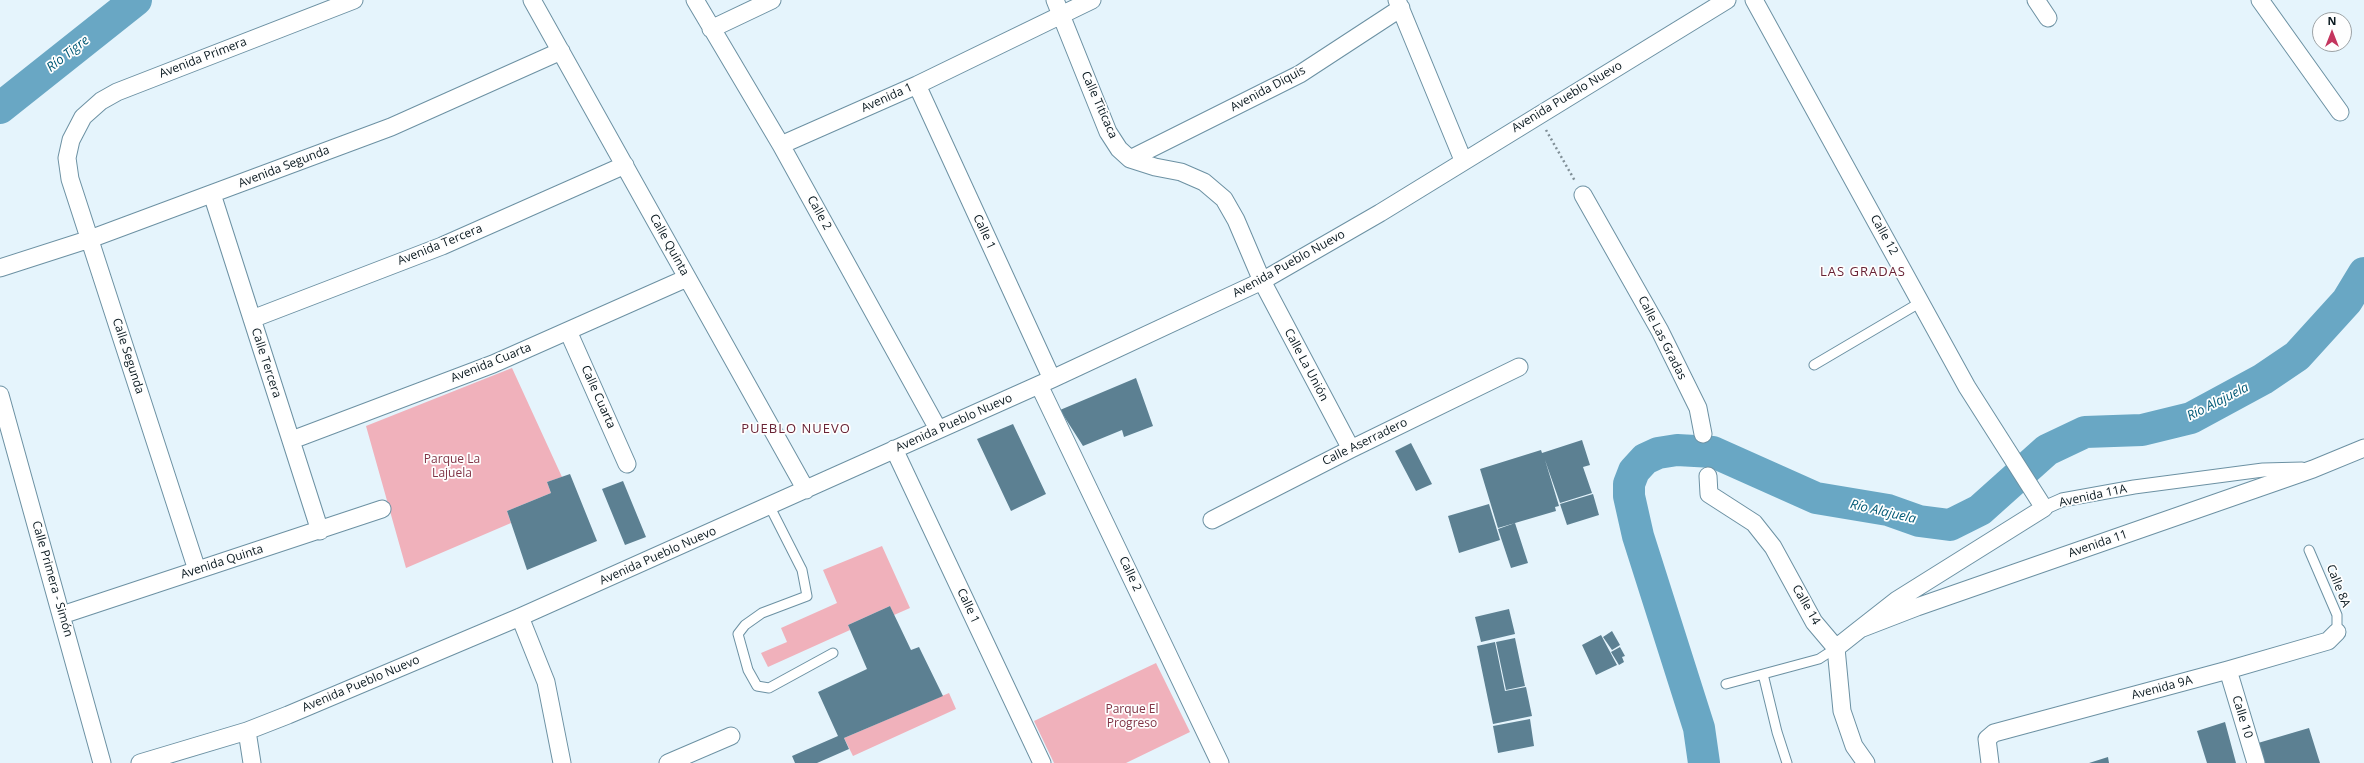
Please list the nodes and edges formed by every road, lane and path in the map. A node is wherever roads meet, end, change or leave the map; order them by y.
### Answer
1 (354, 0) edge
2 (532, 0) edge
3 (695, 0) edge
4 (772, 0) edge
5 (1092, 0) edge
6 (1727, 0) edge
7 (1754, 0) edge
8 (2036, 0) edge
9 (2260, 0) edge
10 (1399, 4) edge
11 (1058, 8) edge
12 (2048, 18) dead end
13 (711, 29) junction
14 (561, 51) junction
15 (916, 85) junction
16 (2340, 112) dead end
17 (1538, 115) junction
18 (71, 140) joint
19 (782, 145) junction
20 (1130, 159) junction
21 (1464, 160) junction
22 (625, 165) junction
23 (212, 194) junction
24 (1583, 195) joint
25 (90, 239) junction
26 (0, 268) edge
27 (688, 278) junction
28 (1262, 281) junction
29 (1921, 302) junction
30 (252, 319) junction
31 (568, 331) junction
32 (1814, 365) dead end
33 (1519, 367) dead end
34 (1046, 382) junction
35 (0, 396) edge
36 (938, 429) junction
37 (1703, 434) dead end
38 (292, 440) junction
39 (2364, 448) edge
40 (1351, 449) junction
41 (894, 450) junction
42 (627, 464) dead end
43 (2313, 469) junction
44 (1708, 476) dead end
45 (806, 490) junction
46 (770, 507) junction
47 (2044, 508) junction
48 (382, 509) dead end
49 (1212, 520) dead end
50 (320, 531) junction
51 (2309, 550) dead end
52 (197, 570) junction
53 (62, 615) junction
54 (520, 617) junction
55 (1860, 629) junction
56 (2337, 632) joint
57 (1836, 648) junction
58 (833, 653) dead end
59 (2228, 670) junction
60 (1763, 674) junction
61 (1726, 684) dead end
62 (247, 730) junction
63 (730, 736) dead end
64 (102, 763) edge
65 (140, 763) edge
66 (252, 763) edge
67 (562, 763) edge
68 (668, 763) edge
69 (1042, 763) edge
70 (1220, 763) edge
71 (1787, 763) edge
72 (1866, 763) edge
73 (1990, 763) edge
74 (2256, 763) edge

1 - 18 street, Avenida Primera
2 - 14 street, Calle Quinta
3 - 13 street, Calle 2
4 - 13 street
5 - 11 street, Avenida 1
6 - 17 street, Avenida Pueblo Nuevo
7 - 29 street, Calle 12
8 - 12 street
9 - 16 street
10 - 20 street, Avenida Diquis
10 - 21 street
11 - 15 street, Avenida 1
11 - 20 street, Calle Titicaca
13 - 19 street, Calle 2
14 - 22 street, Calle Quinta
14 - 23 street, Avenida Segunda
15 - 19 street, Avenida 1
15 - 34 street, Calle 1
17 - 21 street, Avenida Pueblo Nuevo
17 - 24 path
18 - 25 street, Calle Segunda
19 - 36 street, Calle 2
20 - 28 street, Calle Titicaca
21 - 28 street, Avenida Pueblo Nuevo
22 - 27 street, Calle Quinta
22 - 30 street, Avenida Tercera
23 - 25 street, Avenida Segunda
23 - 30 street, Calle Tercera
24 - 37 street, Calle Las Gradas
25 - 26 street, Avenida Segunda
25 - 52 street, Calle Segunda
27 - 31 street, Avenida Cuarta
27 - 45 street, Calle Quinta
28 - 34 street, Avenida Pueblo Nuevo
28 - 40 street, Calle La Unión
29 - 32 lane
29 - 47 street, Calle 12
30 - 38 street, Calle Tercera
31 - 38 street, Avenida Cuarta
31 - 42 street, Calle Cuarta
33 - 40 street, Calle Aserradero
34 - 36 street, Avenida Pueblo Nuevo
34 - 70 street, Calle 2
35 - 53 street, Calle Primera - Simón
36 - 41 street, Avenida Pueblo Nuevo
38 - 50 street, Calle Tercera
39 - 43 street, Avenida 11
40 - 49 street, Calle Aserradero
41 - 45 street, Avenida Pueblo Nuevo
41 - 69 street, Calle 1
43 - 47 street, Avenida 11A
43 - 55 street, Avenida 11
44 - 57 street, Calle 14
45 - 46 street, Avenida Pueblo Nuevo
46 - 54 street, Avenida Pueblo Nuevo
46 - 58 lane
47 - 55 street, Avenida 11A
48 - 50 street, Avenida Quinta
50 - 52 street, Avenida Quinta
51 - 56 lane, Calle 8A
52 - 53 street, Avenida Quinta
53 - 64 street, Calle Primera - Simón
54 - 62 street, Avenida Pueblo Nuevo
54 - 67 street
55 - 57 street, Avenida 11
56 - 59 street, Avenida 9A
57 - 60 lane
57 - 72 street
59 - 73 street, Avenida 9A
59 - 74 street, Calle 10
60 - 61 lane
60 - 71 lane
62 - 65 street, Avenida Pueblo Nuevo
62 - 66 street
63 - 68 street

